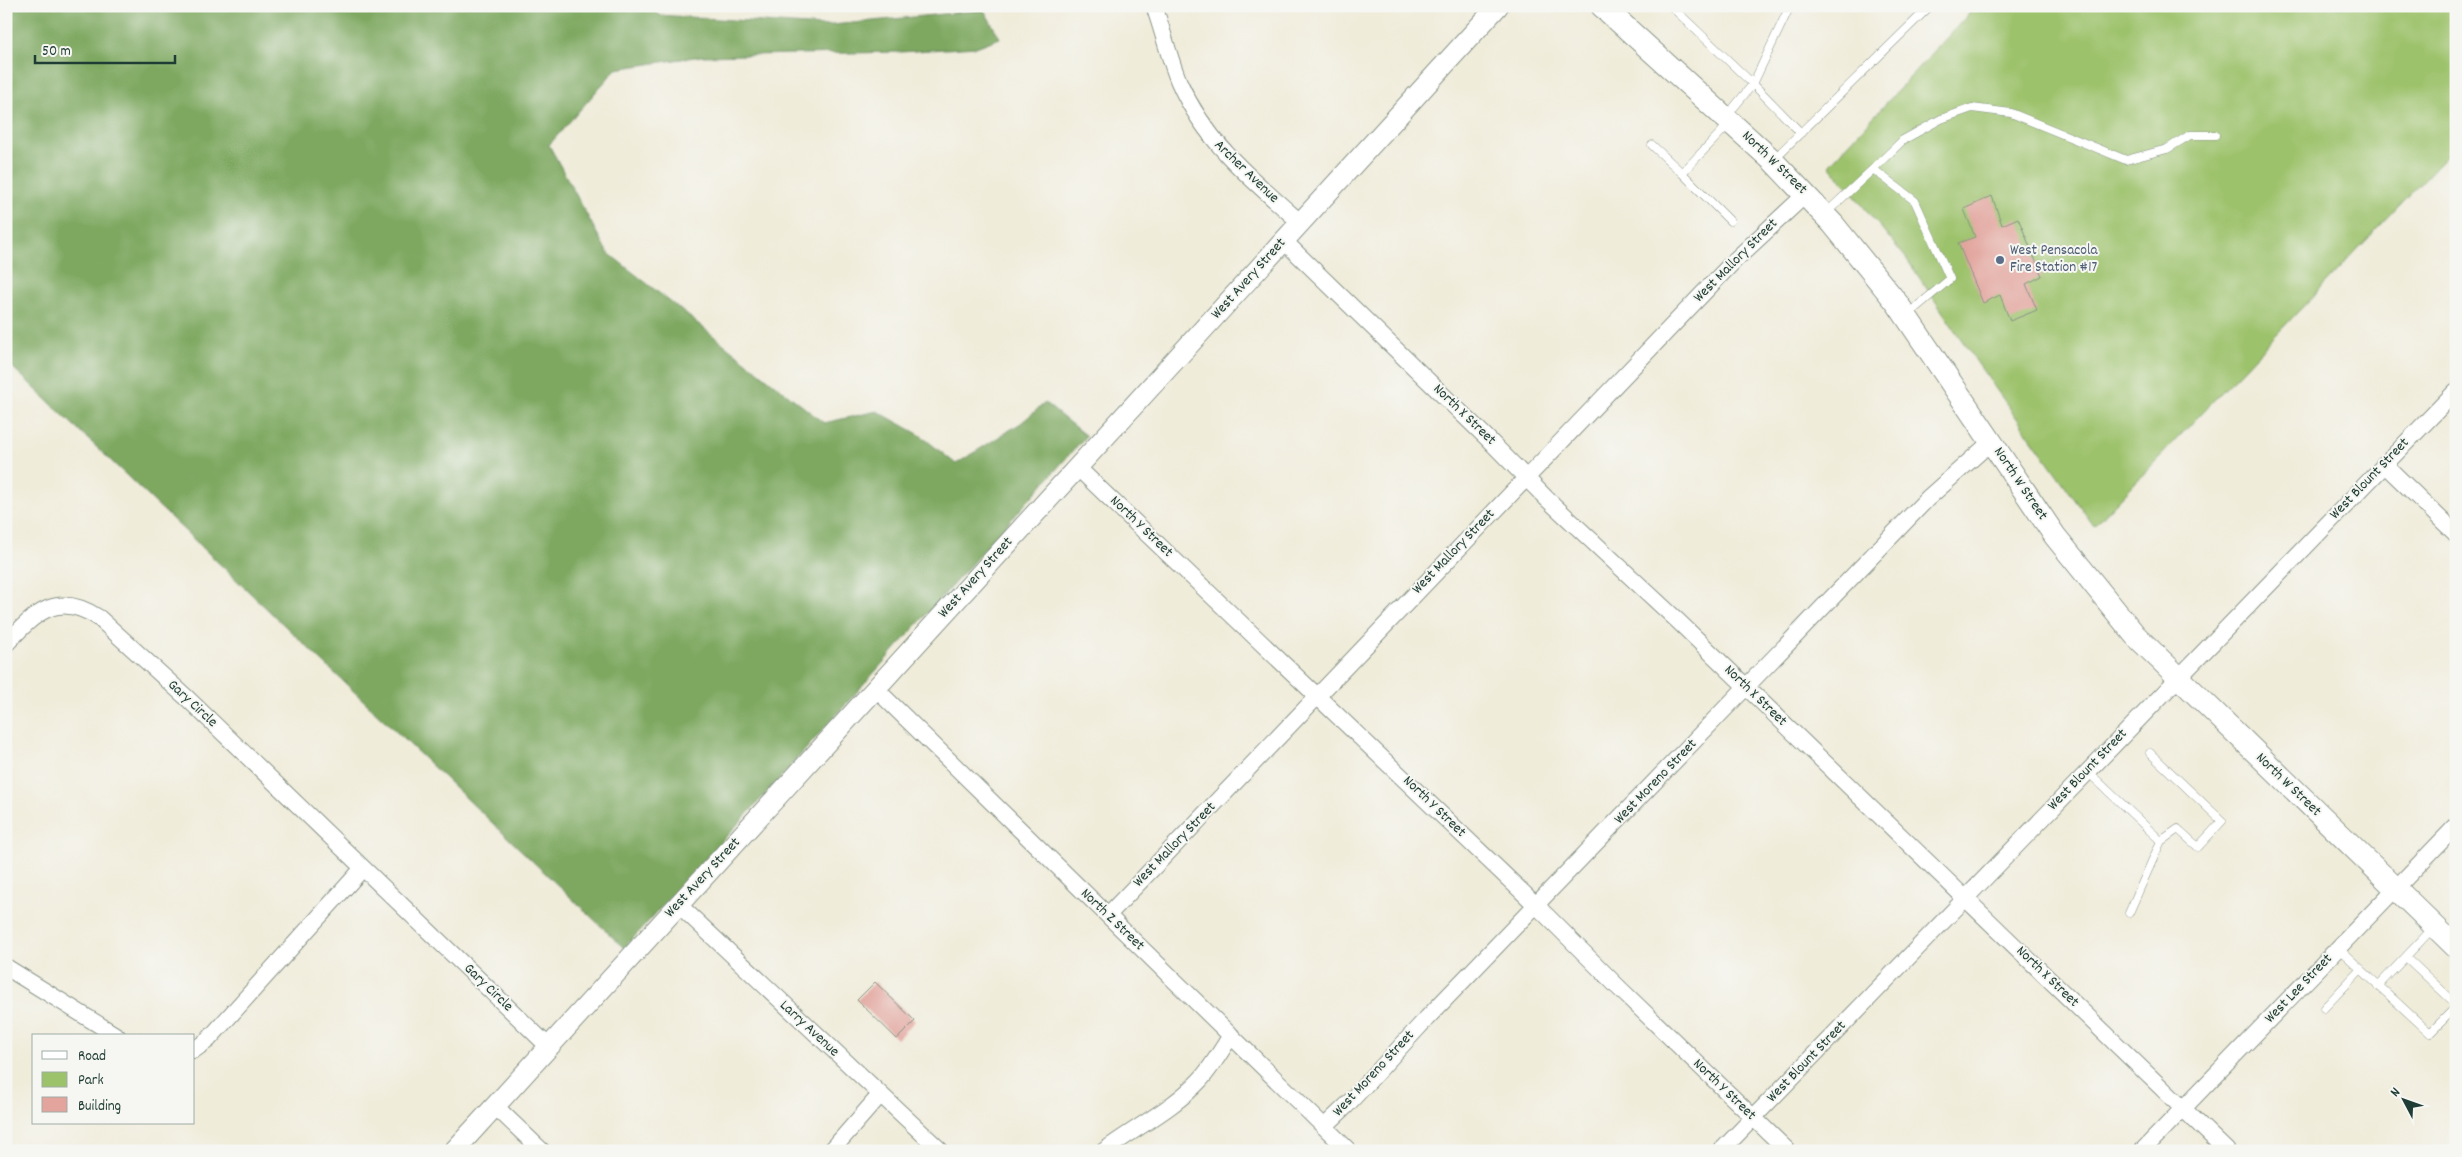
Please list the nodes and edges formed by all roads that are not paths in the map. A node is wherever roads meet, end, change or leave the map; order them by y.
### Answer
1 (1154, 6) edge
2 (1498, 6) edge
3 (1602, 6) edge
4 (1671, 6) edge
5 (1790, 6) edge
6 (1930, 6) edge
7 (1753, 84) junction
8 (1728, 121) junction
9 (1801, 133) junction
10 (2215, 135) dead end
11 (1652, 145) dead end
12 (1772, 160) junction
13 (1873, 169) junction
14 (1682, 173) junction
15 (1806, 194) junction
16 (1824, 214) junction
17 (1730, 221) dead end
18 (1300, 222) junction
19 (1284, 241) junction
20 (1906, 316) junction
21 (2456, 391) edge
22 (1991, 442) junction
23 (2384, 464) junction
24 (1077, 466) junction
25 (1527, 478) junction
26 (2456, 534) edge
27 (6, 644) edge
28 (2177, 678) junction
29 (1746, 688) junction
30 (876, 689) junction
31 (1317, 696) junction
32 (2150, 753) dead end
33 (2087, 771) junction
34 (2456, 826) edge
35 (2161, 841) junction
36 (362, 868) junction
37 (2395, 889) junction
38 (1965, 897) junction
39 (679, 905) junction
40 (1537, 906) junction
41 (2130, 913) dead end
42 (1108, 915) junction
43 (2434, 927) junction
44 (2456, 947) edge
45 (2338, 948) junction
46 (2406, 957) junction
47 (6, 967) edge
48 (2361, 969) junction
49 (2378, 986) junction
50 (2456, 1005) edge
51 (2324, 1008) dead end
52 (113, 1034) edge
53 (1231, 1036) junction
54 (549, 1047) junction
55 (195, 1049) edge
56 (880, 1095) junction
57 (495, 1106) junction
58 (2184, 1108) junction
59 (1753, 1118) junction
60 (1324, 1127) junction
61 (454, 1151) edge
62 (542, 1151) edge
63 (831, 1151) edge
64 (941, 1151) edge
65 (1104, 1151) edge
66 (1349, 1151) edge
67 (1721, 1151) edge
68 (1788, 1151) edge
69 (2142, 1151) edge
70 (2228, 1151) edge

1 - 18 street, Archer Avenue
2 - 18 street, West Avery Street
3 - 8 main road, North W Street
4 - 7 lane
5 - 7 lane
6 - 9 lane
7 - 8 lane
7 - 9 lane
8 - 12 main road, North W Street
8 - 14 lane
9 - 12 lane
10 - 13 lane
11 - 14 lane
12 - 15 main road, North W Street
13 - 16 lane
13 - 20 lane
14 - 17 lane
15 - 16 main road, North W Street
15 - 25 street, West Mallory Street
16 - 20 main road, North W Street
18 - 19 street, West Avery Street
19 - 24 street, West Avery Street
19 - 25 street, North X Street
20 - 22 main road, North W Street
21 - 23 street, West Blount Street
22 - 28 main road, North W Street
22 - 29 street, West Moreno Street
23 - 26 street
23 - 28 street, West Blount Street
24 - 30 street, West Avery Street
24 - 31 street, North Y Street
25 - 29 street, North X Street
25 - 31 street, West Mallory Street
27 - 36 street, Gary Circle
28 - 33 street, West Blount Street
28 - 37 main road, North W Street
29 - 38 street, North X Street
29 - 40 street, West Moreno Street
30 - 39 street, West Avery Street
30 - 42 street, North Z Street
31 - 40 street, North Y Street
31 - 42 street, West Mallory Street
32 - 35 lane
33 - 35 lane
33 - 38 street, West Blount Street
34 - 37 street, West Lee Street
35 - 41 lane
36 - 54 street, Gary Circle
36 - 55 street
37 - 43 main road, North W Street
37 - 45 street, West Lee Street
38 - 58 street, North X Street
38 - 59 street, West Blount Street
39 - 54 street, West Avery Street
39 - 56 street, Larry Avenue
40 - 59 street, North Y Street
40 - 60 street, West Moreno Street
42 - 53 street, North Z Street
43 - 44 main road, North W Street
43 - 46 lane
45 - 48 lane
45 - 58 street, West Lee Street
46 - 49 lane
46 - 50 lane
47 - 52 street
48 - 49 lane
48 - 51 lane
49 - 50 lane
53 - 60 street, North Z Street
53 - 65 street
54 - 57 street, West Avery Street
56 - 63 street
56 - 64 street, Larry Avenue
57 - 61 street, West Avery Street
57 - 62 street
58 - 69 street, West Lee Street
58 - 70 street, North X Street
59 - 67 street, West Blount Street
59 - 68 street, North Y Street
60 - 66 street, North Z Street

